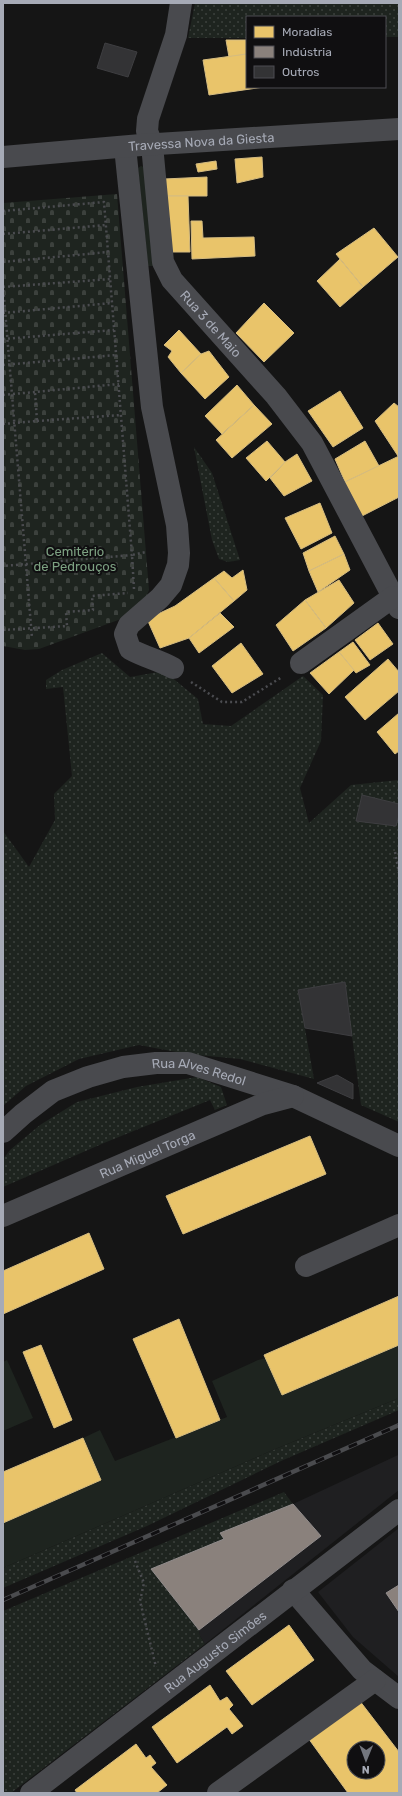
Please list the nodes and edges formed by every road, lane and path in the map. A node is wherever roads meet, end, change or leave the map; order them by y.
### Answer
1 (182, 3) edge
2 (399, 129) edge
3 (152, 145) junction
4 (125, 147) junction
5 (3, 157) edge
6 (3, 211) edge
7 (106, 225) junction
8 (3, 234) edge
9 (108, 252) junction
10 (3, 262) edge
11 (110, 278) junction
12 (3, 286) edge
13 (112, 303) junction
14 (4, 313) edge
15 (114, 330) junction
16 (3, 339) edge
17 (8, 339) junction
18 (116, 355) junction
19 (10, 364) junction
20 (3, 365) edge
21 (119, 384) junction
22 (35, 392) junction
23 (12, 394) junction
24 (3, 395) edge
25 (121, 414) junction
26 (37, 421) junction
27 (14, 423) junction
28 (3, 424) edge
29 (146, 552) dead end
30 (132, 556) junction
31 (26, 564) junction
32 (3, 566) edge
33 (396, 603) edge
34 (31, 628) junction
35 (3, 630) edge
36 (32, 638) dead end
37 (301, 663) joint
38 (173, 668) joint
39 (395, 852) dead end
40 (399, 873) edge
41 (293, 1096) junction
42 (3, 1132) edge
43 (399, 1146) edge
44 (3, 1216) edge
45 (399, 1225) edge
46 (306, 1266) dead end
47 (399, 1510) edge
48 (135, 1562) dead end
49 (293, 1590) junction
50 (375, 1680) junction
51 (161, 1692) junction
52 (399, 1698) edge
53 (37, 1791) edge
54 (218, 1793) edge

1 - 3 street, Rua 3 de Maio
2 - 3 street, Travessa Nova da Giesta
3 - 4 street, Travessa Nova da Giesta
3 - 33 street, Rua 3 de Maio
4 - 5 street, Travessa Nova da Giesta
4 - 38 street
6 - 7 path
7 - 8 path
7 - 9 path
9 - 10 path
9 - 11 path
11 - 12 path
11 - 13 path
12 - 14 path
13 - 14 path
13 - 15 path
14 - 17 path
15 - 17 path
15 - 18 path
16 - 17 path
17 - 19 path
18 - 19 path
18 - 21 path
19 - 20 path
19 - 23 path
21 - 22 path
21 - 25 path
22 - 23 path
22 - 26 path
23 - 24 path
23 - 27 path
25 - 26 path
25 - 30 path
26 - 27 path
27 - 28 path
27 - 31 path
29 - 30 path
30 - 31 path
30 - 34 path
31 - 32 path
31 - 34 path
33 - 37 street
34 - 35 path
34 - 36 path
37 - 38 path
39 - 40 path
41 - 42 street, Rua Alves Redol
41 - 43 street, Rua Alves Redol
41 - 44 street, Rua Miguel Torga
45 - 46 street
47 - 49 street, Rua Augusto Simões
48 - 51 path
49 - 50 street
49 - 51 street, Rua Augusto Simões
50 - 52 street
50 - 54 street
51 - 53 street, Rua Augusto Simões

